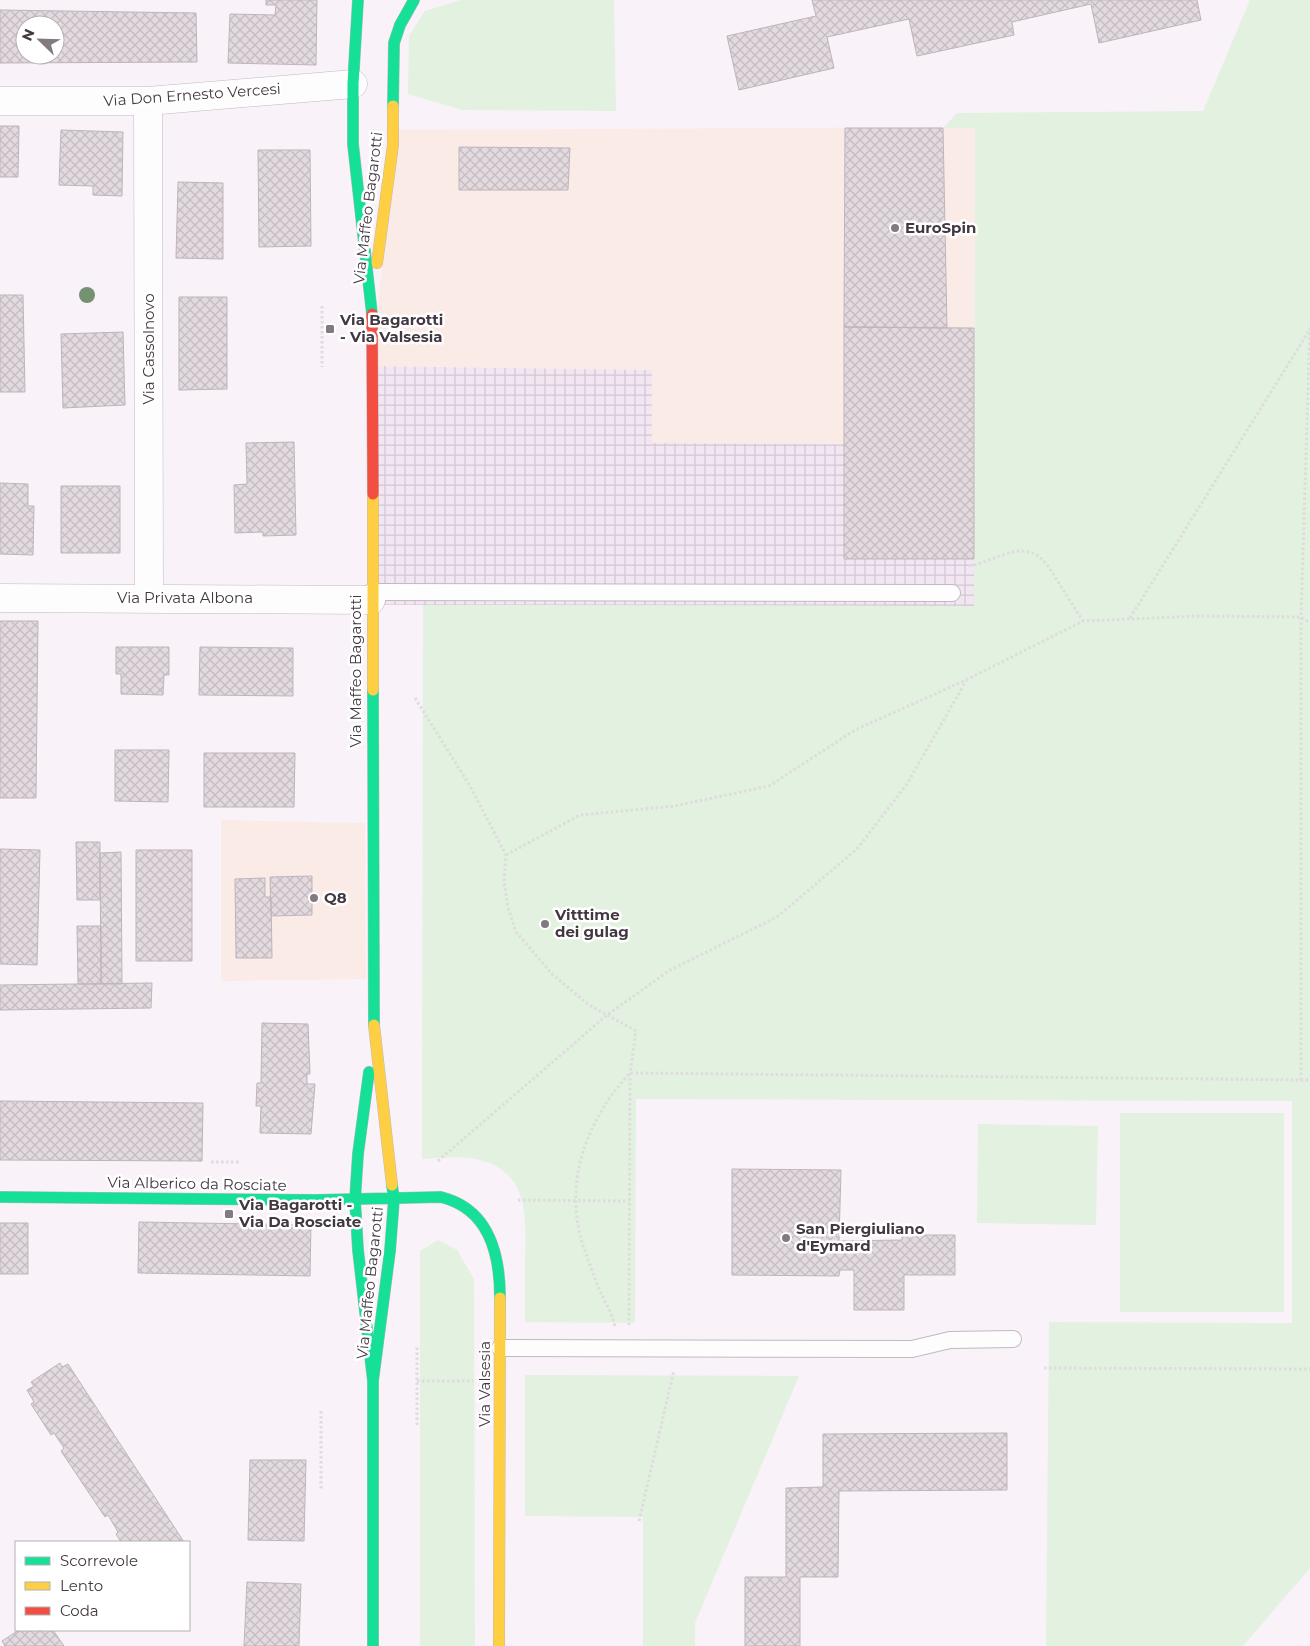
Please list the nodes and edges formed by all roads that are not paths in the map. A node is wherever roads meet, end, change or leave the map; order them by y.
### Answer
1 (358, 0) edge
2 (414, 0) edge
3 (353, 84) junction
4 (0, 101) edge
5 (148, 101) junction
6 (372, 304) junction
7 (952, 592) dead end
8 (371, 596) junction
9 (0, 598) edge
10 (149, 598) junction
11 (374, 1038) junction
12 (0, 1197) edge
13 (394, 1198) junction
14 (355, 1200) junction
15 (1013, 1339) dead end
16 (500, 1348) junction
17 (374, 1381) junction
18 (374, 1646) edge
19 (499, 1646) edge

1 - 3 street, Via Maffeo Bagarotti
2 - 6 street, Via Maffeo Bagarotti
3 - 5 street, Via Don Ernesto Vercesi
3 - 6 street, Via Maffeo Bagarotti
4 - 5 street, Via Don Ernesto Vercesi
5 - 10 street, Via Cassolnovo
6 - 8 street, Via Maffeo Bagarotti
7 - 8 lane
8 - 10 street, Via Privata Albona
8 - 11 street, Via Maffeo Bagarotti
9 - 10 street, Via Privata Albona
11 - 13 street, Via Maffeo Bagarotti
11 - 14 street, Via Maffeo Bagarotti
12 - 14 street, Via Alberico da Rosciate
13 - 14 street, Via Alberico da Rosciate
13 - 16 street, Via Valsesia
13 - 17 street, Via Maffeo Bagarotti
14 - 17 street, Via Maffeo Bagarotti
15 - 16 lane
16 - 19 street, Via Valsesia
17 - 18 street, Via Maffeo Bagarotti

